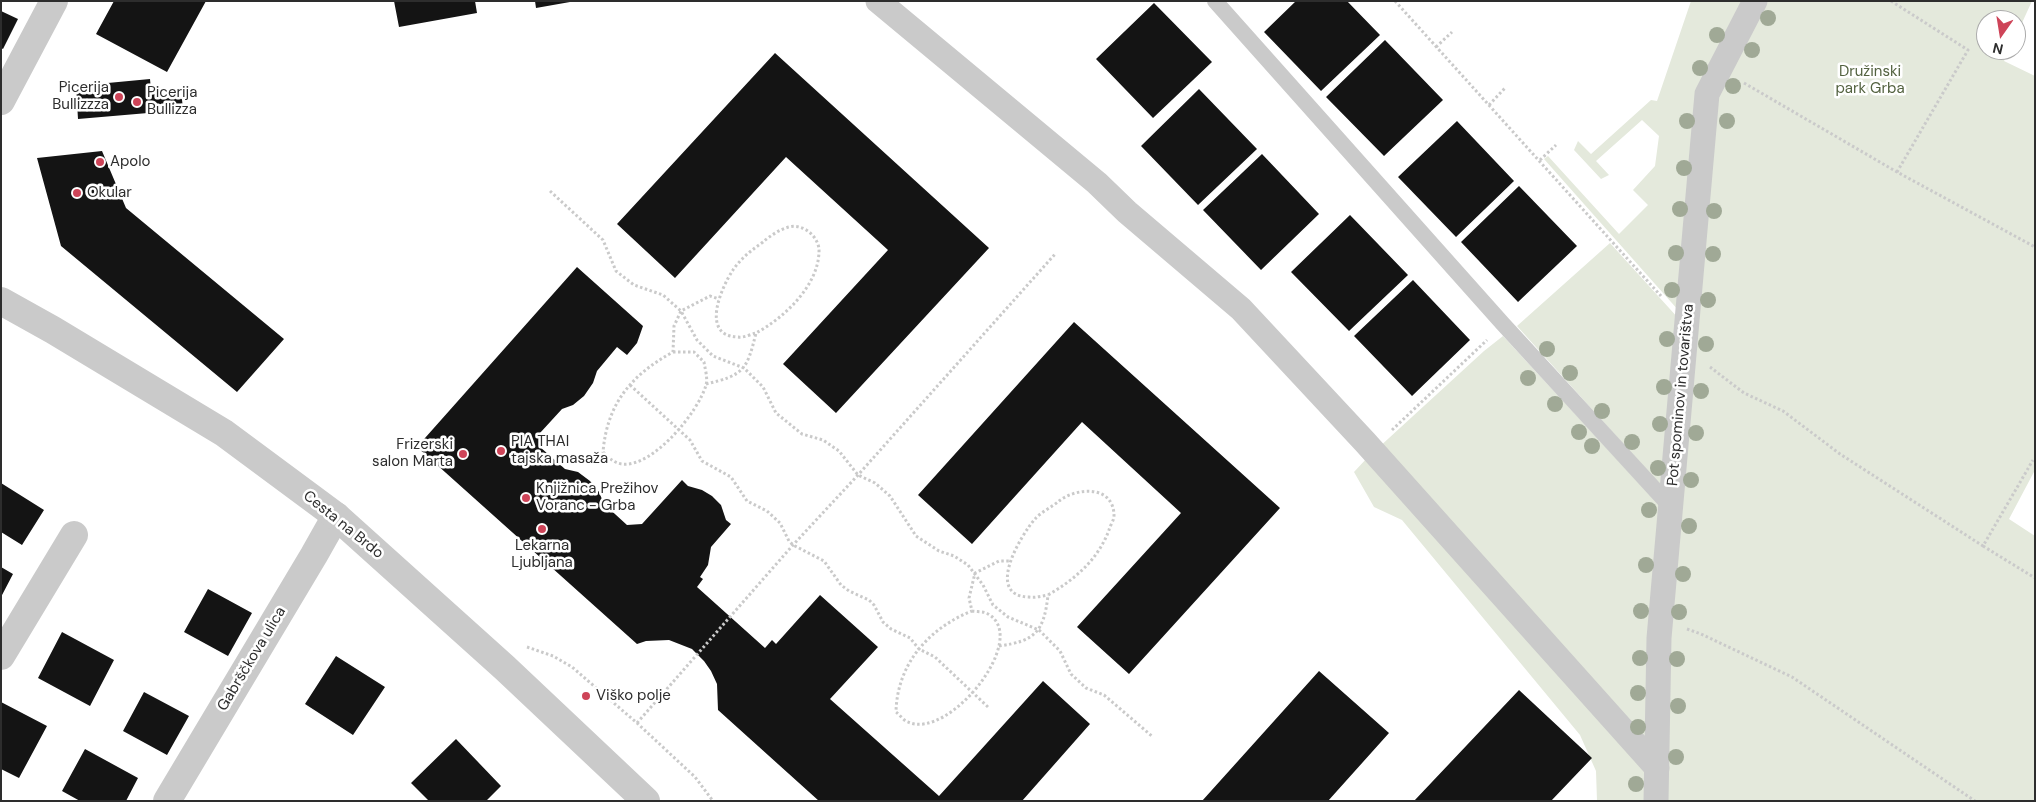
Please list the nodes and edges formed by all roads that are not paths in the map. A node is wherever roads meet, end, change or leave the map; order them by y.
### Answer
1 (54, 1) edge
2 (878, 1) edge
3 (1216, 1) edge
4 (1754, 1) edge
5 (1, 101) edge
6 (1, 301) edge
7 (1670, 506) junction
8 (336, 516) junction
9 (74, 536) dead end
10 (1, 656) edge
11 (1657, 768) junction
12 (167, 801) edge
13 (646, 801) edge
14 (1656, 801) edge

1 - 5 street
2 - 11 street
3 - 7 lane
4 - 7 street, Pot spominov in tovarištva
6 - 8 street, Cesta na Brdo
7 - 11 street, Pot spominov in tovarištva
8 - 12 street, Gabrščkova ulica
8 - 13 street, Cesta na Brdo
9 - 10 street
11 - 14 street, Pot spominov in tovarištva

